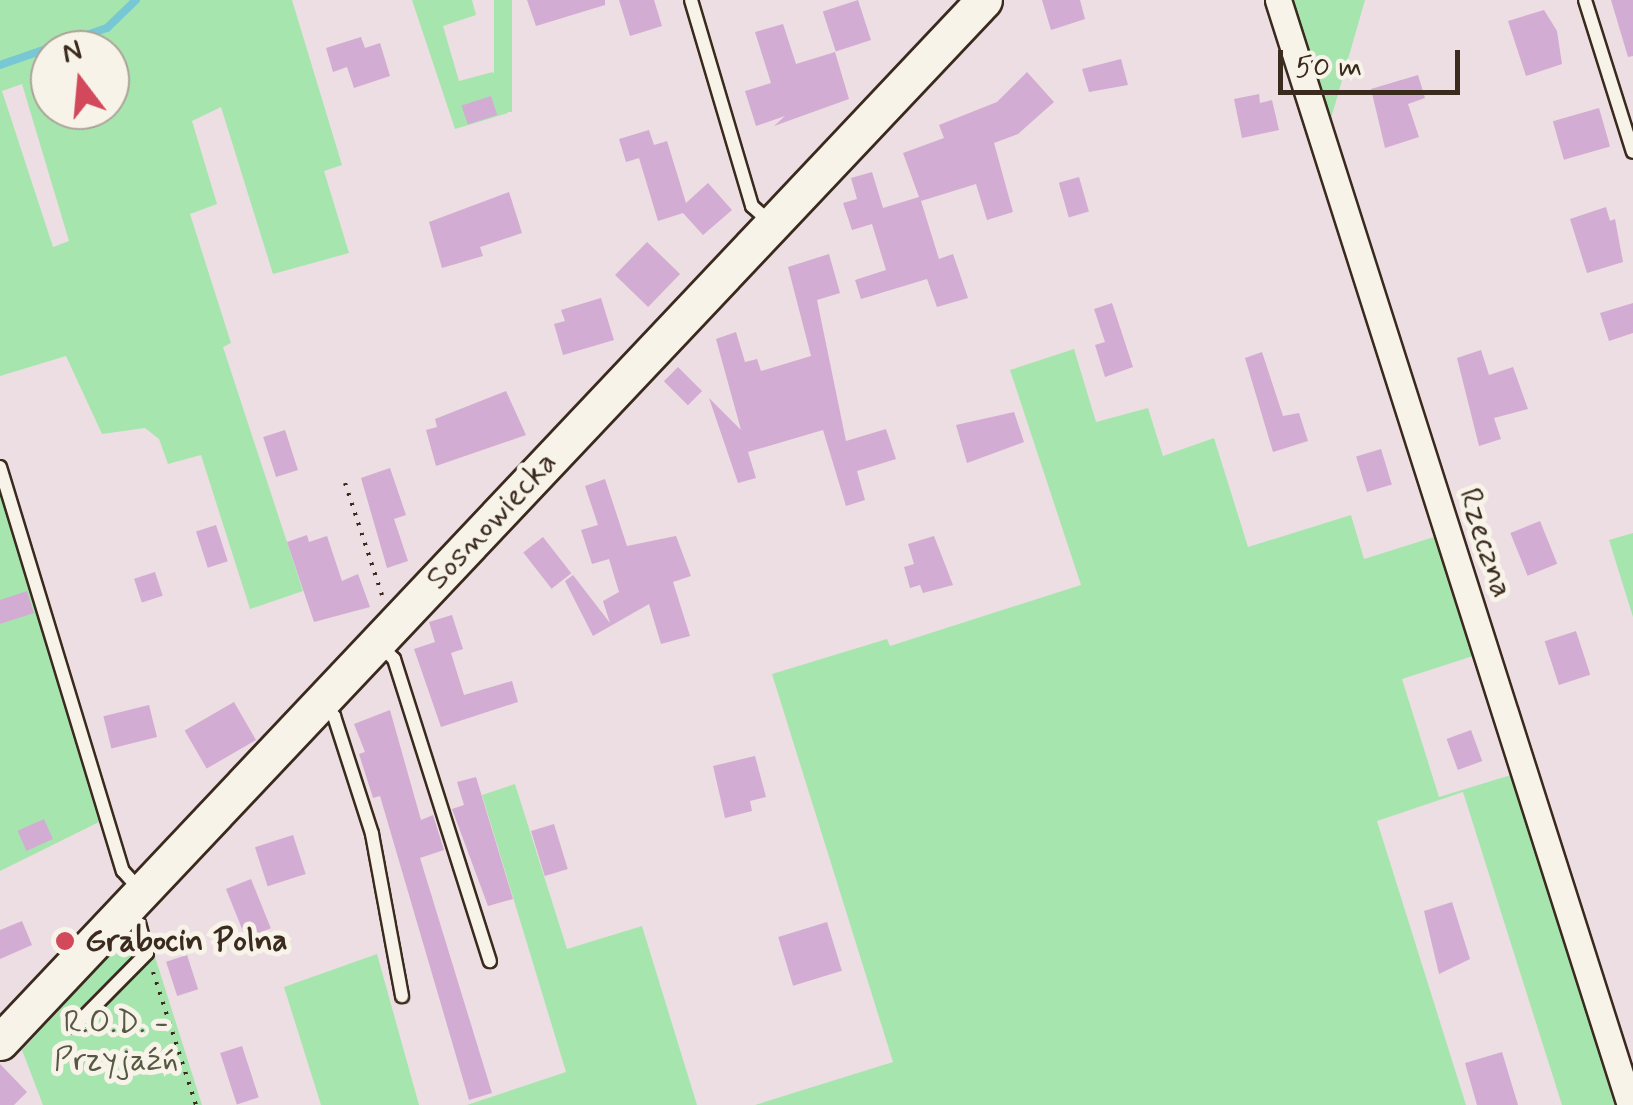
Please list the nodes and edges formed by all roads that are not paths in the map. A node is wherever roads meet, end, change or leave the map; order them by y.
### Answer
1 (691, 0) edge
2 (984, 0) edge
3 (1278, 0) edge
4 (1586, 0) edge
5 (1633, 152) edge
6 (772, 223) junction
7 (0, 467) edge
8 (389, 631) junction
9 (320, 704) junction
10 (132, 901) junction
11 (490, 961) dead end
12 (402, 996) dead end
13 (74, 1027) dead end
14 (0, 1042) edge
15 (1630, 1105) edge

1 - 6 lane
2 - 6 street, Sosnowiecka
3 - 15 street, Rzeczna
4 - 5 lane
6 - 8 street, Sosnowiecka
7 - 10 lane
8 - 9 street, Sosnowiecka
8 - 11 lane
9 - 10 street, Sosnowiecka
9 - 12 lane
10 - 13 lane
10 - 14 street, Sosnowiecka

